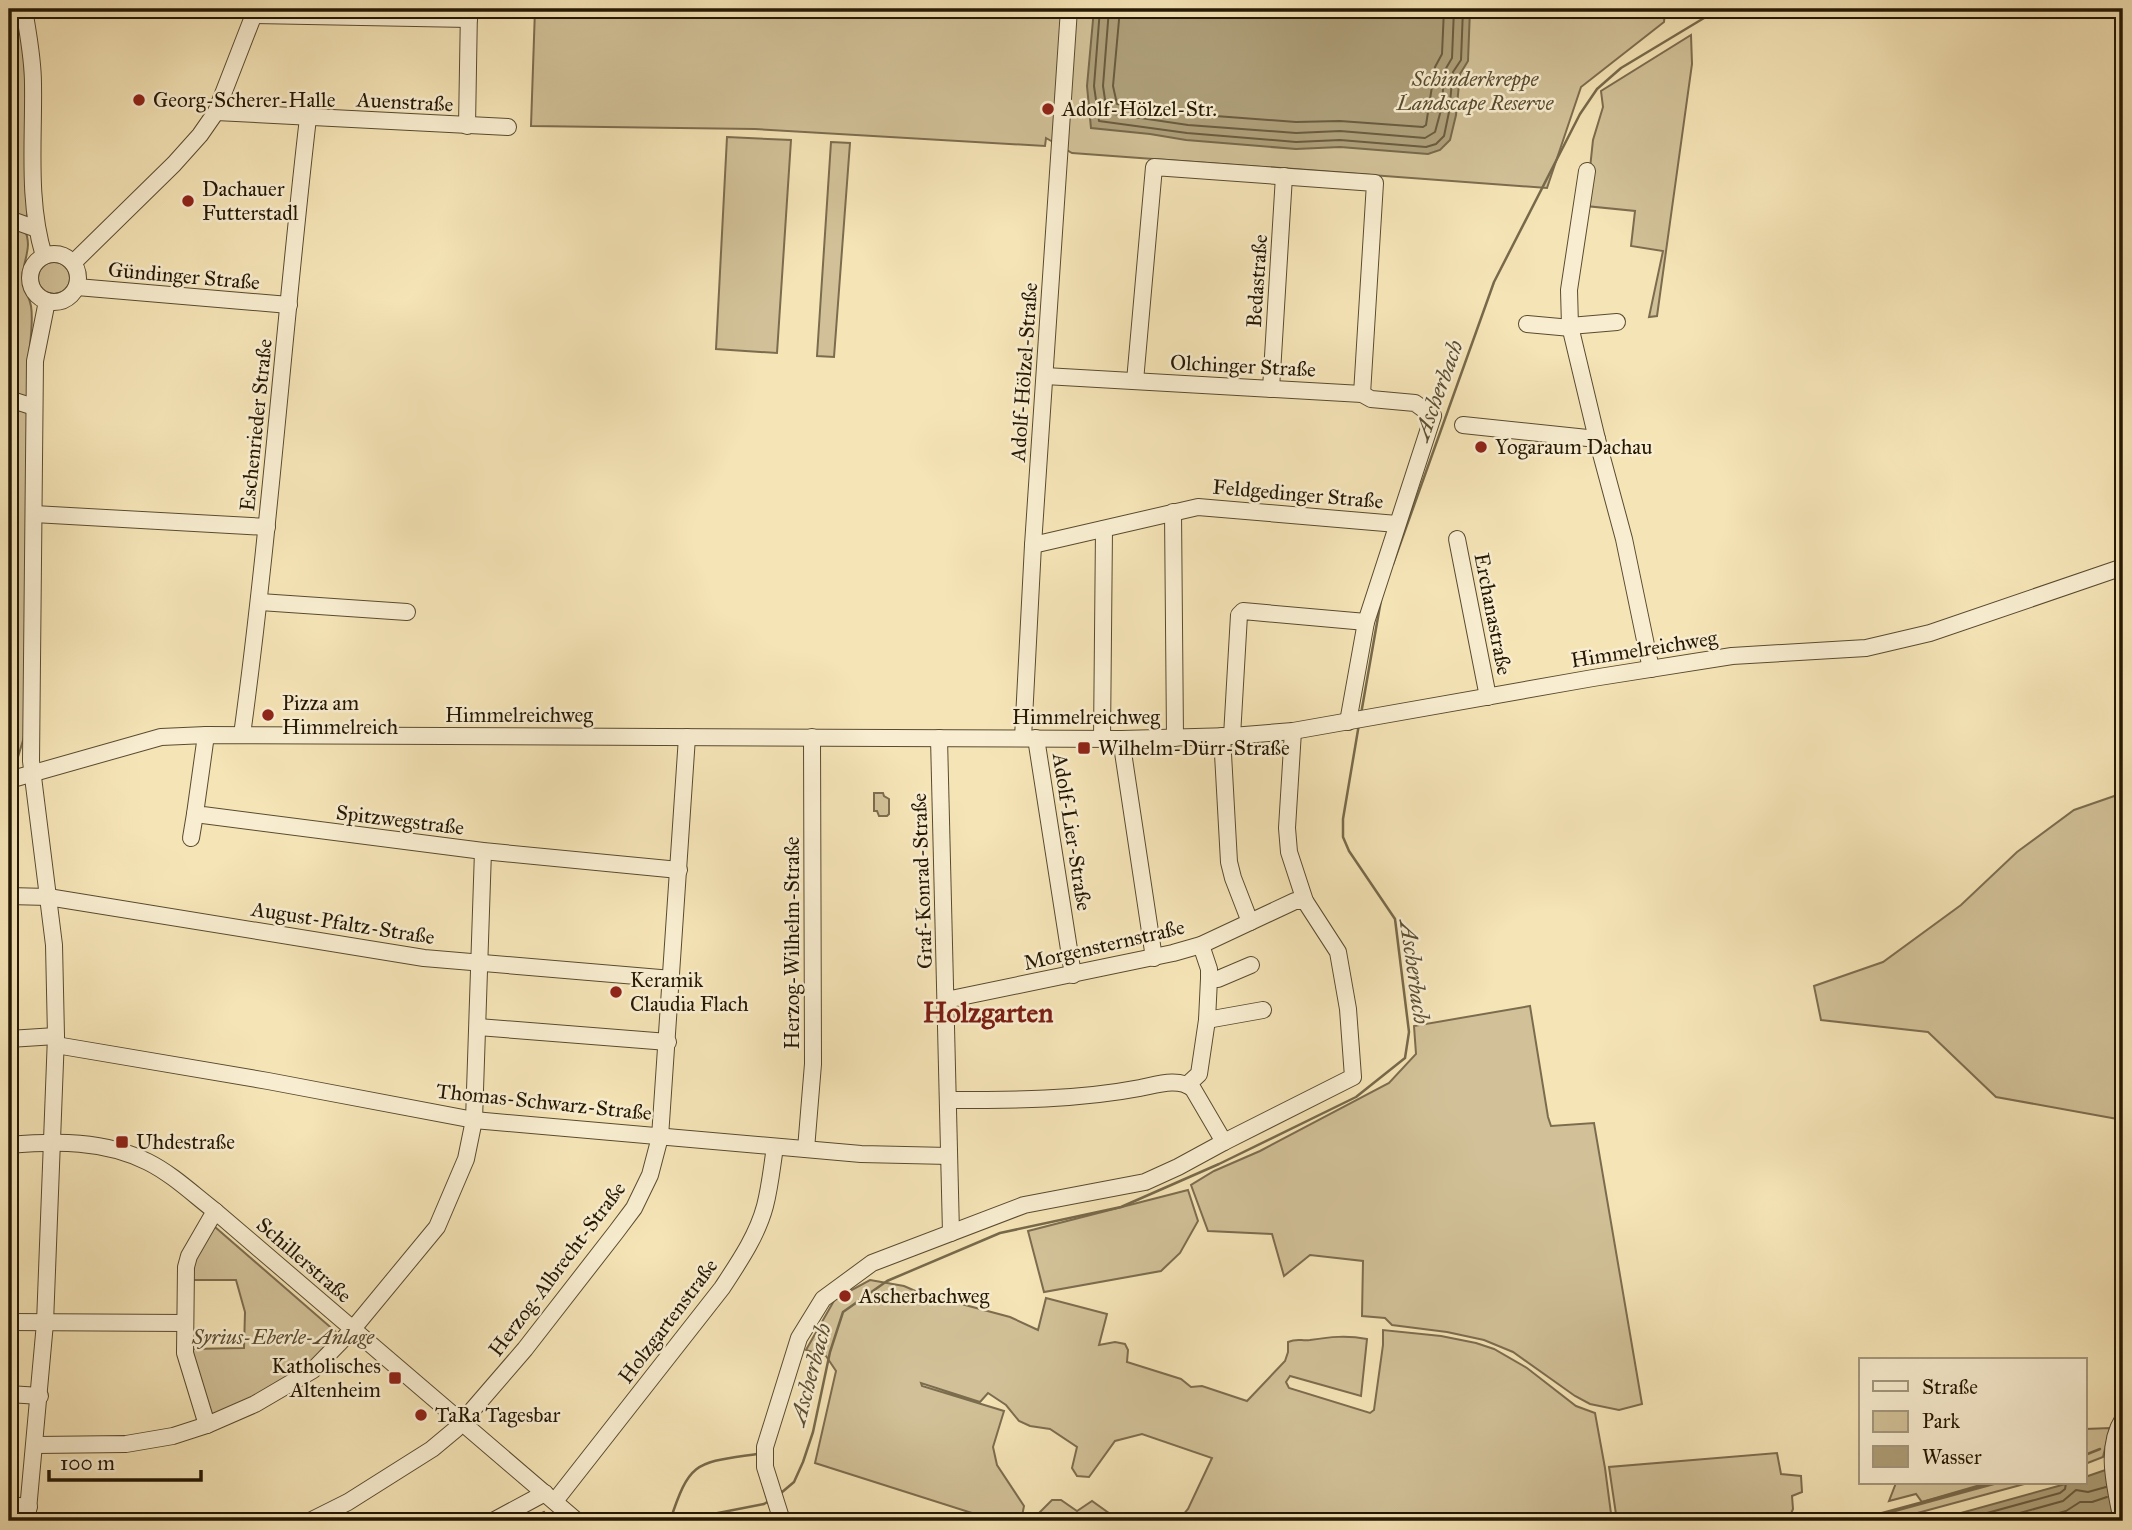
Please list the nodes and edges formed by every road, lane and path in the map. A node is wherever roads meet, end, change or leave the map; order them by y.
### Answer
1 (24, 9) edge
2 (1069, 9) edge
3 (255, 12) edge
4 (469, 14) edge
5 (216, 112) junction
6 (308, 118) junction
7 (467, 126) junction
8 (508, 127) dead end
9 (1587, 171) dead end
10 (1284, 176) junction
11 (9, 219) edge
12 (37, 229) junction
13 (44, 256) junction
14 (73, 262) junction
15 (76, 287) junction
16 (47, 301) junction
17 (289, 305) junction
18 (1617, 322) dead end
19 (1527, 324) dead end
20 (1571, 327) junction
21 (1045, 376) junction
22 (1135, 381) junction
23 (1271, 389) junction
24 (1362, 394) junction
25 (9, 399) edge
26 (34, 407) junction
27 (1463, 425) dead end
28 (1597, 439) junction
29 (1172, 512) junction
30 (34, 514) junction
31 (1397, 524) junction
32 (267, 527) junction
33 (1104, 529) junction
34 (1457, 539) dead end
35 (1033, 545) junction
36 (2123, 567) edge
37 (260, 602) junction
38 (407, 612) dead end
39 (1366, 622) junction
40 (1651, 669) junction
41 (1488, 697) junction
42 (1357, 721) junction
43 (1293, 731) junction
44 (206, 735) junction
45 (242, 735) junction
46 (1227, 736) junction
47 (687, 737) junction
48 (812, 737) junction
49 (939, 738) junction
50 (1029, 738) junction
51 (1175, 738) junction
52 (1102, 739) junction
53 (1121, 739) junction
54 (31, 746) junction
55 (33, 772) junction
56 (9, 779) edge
57 (195, 814) junction
58 (191, 838) dead end
59 (483, 852) junction
60 (679, 870) junction
61 (9, 897) edge
62 (48, 897) junction
63 (1305, 901) junction
64 (1250, 922) junction
65 (1200, 945) junction
66 (1154, 958) junction
67 (481, 964) junction
68 (1251, 965) dead end
69 (1073, 975) junction
70 (672, 979) junction
71 (1209, 979) junction
72 (946, 1000) junction
73 (1263, 1010) dead end
74 (1207, 1020) junction
75 (478, 1027) junction
76 (9, 1039) edge
77 (56, 1041) junction
78 (668, 1042) junction
79 (1187, 1085) junction
80 (949, 1100) junction
81 (474, 1120) junction
82 (660, 1136) junction
83 (53, 1142) junction
84 (1224, 1142) junction
85 (9, 1145) edge
86 (775, 1147) junction
87 (806, 1149) junction
88 (949, 1156) junction
89 (215, 1211) junction
90 (951, 1233) junction
91 (9, 1322) edge
92 (45, 1323) junction
93 (185, 1323) junction
94 (352, 1329) junction
95 (9, 1394) edge
96 (40, 1396) junction
97 (2123, 1419) edge
98 (462, 1423) junction
99 (207, 1425) junction
100 (36, 1445) junction
101 (550, 1497) junction
102 (9, 1505) edge
103 (28, 1514) edge
104 (568, 1519) edge
105 (310, 1521) edge
106 (494, 1521) edge
107 (782, 1521) edge
108 (2122, 1521) edge

1 - 12 street
2 - 21 street, Adolf-Hölzel-Straße
3 - 4 street
3 - 5 street
4 - 7 street
5 - 6 street, Auenstraße
5 - 14 street
6 - 7 street, Auenstraße
6 - 17 street, Eschenrieder Straße
7 - 8 street, Auenstraße
9 - 20 street
10 - 22 street
10 - 23 street, Bedastraße
10 - 24 street
11 - 12 street
12 - 13 street
13 - 14 street
13 - 16 street
14 - 15 street
15 - 16 street
15 - 17 street, Gündinger Straße
16 - 26 street
17 - 32 street, Eschenrieder Straße
18 - 20 street
19 - 20 street
20 - 28 street
21 - 22 street, Olchinger Straße
21 - 35 street, Adolf-Hölzel-Straße
22 - 23 street, Olchinger Straße
23 - 24 street, Olchinger Straße
24 - 31 street, Olchinger Straße
25 - 26 street
26 - 30 street
27 - 28 street
28 - 40 street
29 - 31 street, Feldgedinger Straße
29 - 33 street, Feldgedinger Straße
29 - 51 street
30 - 32 street
30 - 54 street
31 - 39 street
32 - 37 street, Eschenrieder Straße
33 - 35 street, Feldgedinger Straße
33 - 52 street
34 - 41 street, Erchanastraße
35 - 50 street, Adolf-Hölzel-Straße
36 - 40 street, Himmelreichweg
37 - 38 street
37 - 45 street, Eschenrieder Straße
39 - 42 street
39 - 46 street
40 - 41 street, Himmelreichweg
41 - 42 street, Himmelreichweg
42 - 43 street, Himmelreichweg
43 - 46 street, Himmelreichweg
43 - 63 street
44 - 45 street, Himmelreichweg
44 - 55 street, Himmelreichweg
44 - 57 street
45 - 47 street, Himmelreichweg
46 - 51 street, Himmelreichweg
46 - 64 street
47 - 48 street, Himmelreichweg
47 - 60 street, Herzog-Albrecht-Straße
48 - 49 street, Himmelreichweg
48 - 87 street, Herzog-Wilhelm-Straße
49 - 50 street, Himmelreichweg
49 - 72 street, Graf-Konrad-Straße
50 - 52 street, Himmelreichweg
50 - 69 street, Adolf-Lier-Straße
51 - 53 street, Himmelreichweg
52 - 53 street, Himmelreichweg
53 - 66 street
54 - 55 street
54 - 56 street
55 - 56 street, Himmelreichweg
55 - 62 street
57 - 58 street
57 - 59 street, Spitzwegstraße
59 - 60 street, Spitzwegstraße
59 - 67 street
60 - 70 street, Herzog-Albrecht-Straße
61 - 62 street, August-Pfaltz-Straße
62 - 67 street, August-Pfaltz-Straße
62 - 77 street
63 - 64 street, Morgensternstraße
63 - 84 street
64 - 65 street, Morgensternstraße
65 - 66 street, Morgensternstraße
65 - 71 street
66 - 69 street, Morgensternstraße
67 - 70 street, August-Pfaltz-Straße
67 - 75 street
68 - 71 street
69 - 72 street, Morgensternstraße
70 - 78 street, Herzog-Albrecht-Straße
71 - 74 street
72 - 80 street, Graf-Konrad-Straße
73 - 74 street
74 - 79 street
75 - 78 street
75 - 81 street
76 - 77 street, Thomas-Schwarz-Straße
77 - 81 street, Thomas-Schwarz-Straße
77 - 83 street
78 - 82 street, Herzog-Albrecht-Straße
79 - 80 street
79 - 84 street
80 - 88 street, Graf-Konrad-Straße
81 - 82 street, Thomas-Schwarz-Straße
81 - 94 street
82 - 86 street, Thomas-Schwarz-Straße
82 - 98 street, Herzog-Albrecht-Straße
83 - 85 street, Schillerstraße
83 - 89 street, Schillerstraße
83 - 92 street
84 - 90 street
86 - 87 street, Thomas-Schwarz-Straße
86 - 101 street, Holzgartenstraße
87 - 88 street, Thomas-Schwarz-Straße
88 - 90 street, Graf-Konrad-Straße
89 - 93 street
89 - 94 street, Schillerstraße
90 - 107 street
91 - 92 street
92 - 93 street
92 - 96 street
93 - 99 street
94 - 98 street, Schillerstraße
94 - 99 street
95 - 96 street
96 - 100 street
97 - 108 street
98 - 101 street, Schillerstraße
98 - 105 street, Herzog-Albrecht-Straße
99 - 100 street
100 - 103 street
101 - 104 street, Schillerstraße
101 - 106 street
102 - 103 street

